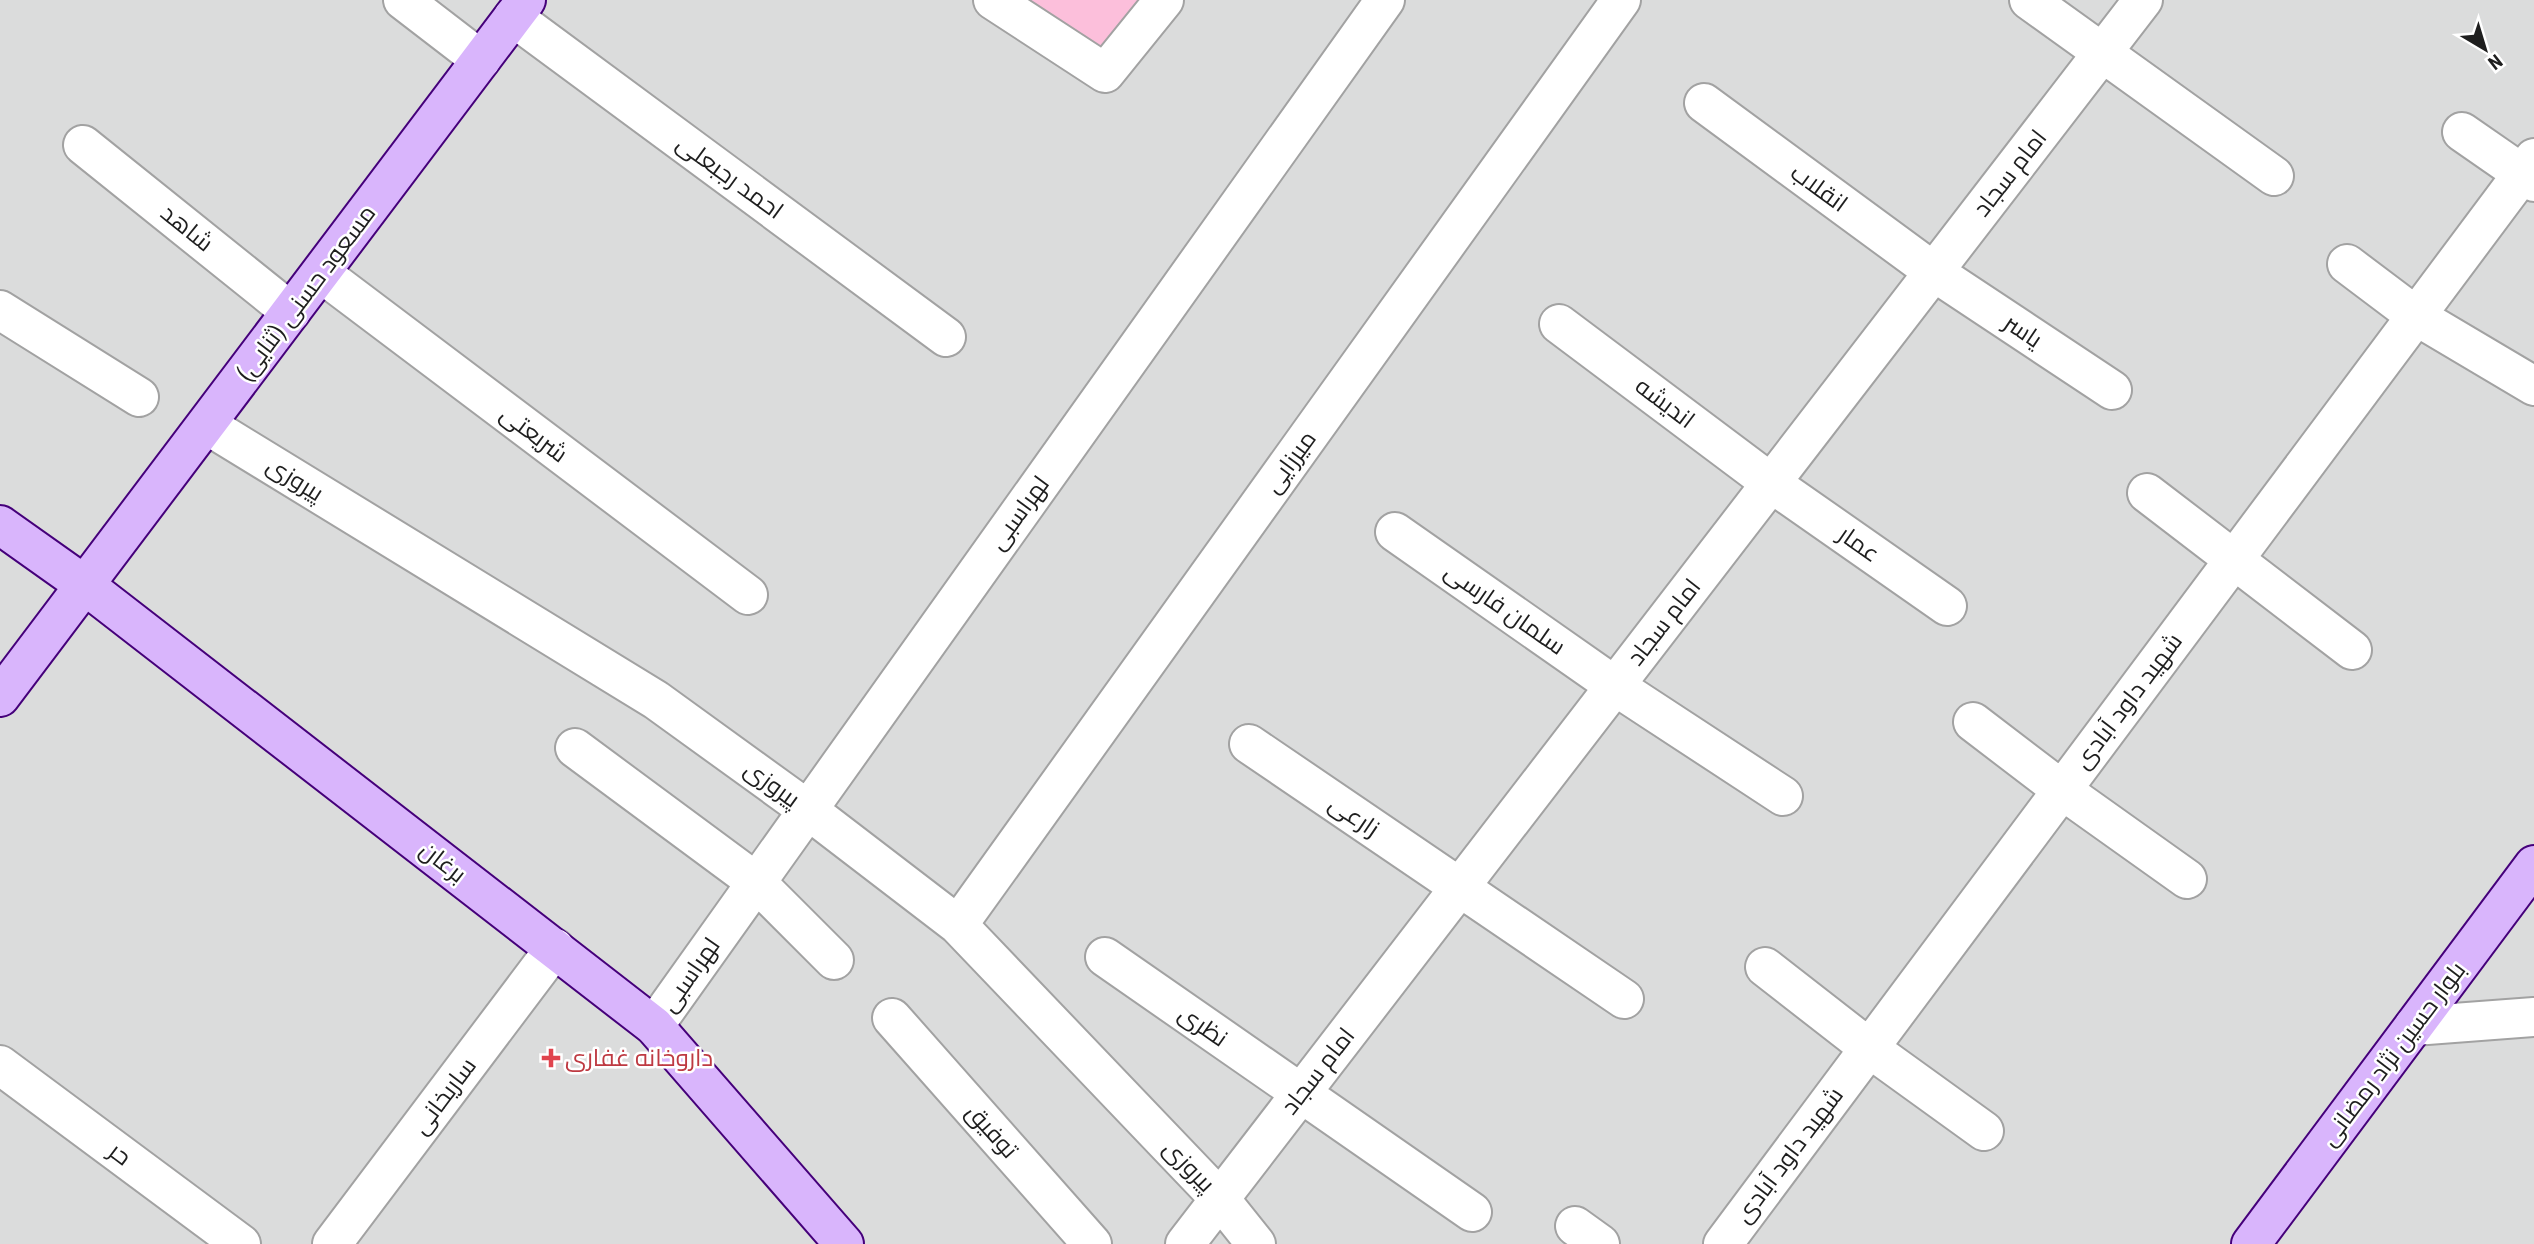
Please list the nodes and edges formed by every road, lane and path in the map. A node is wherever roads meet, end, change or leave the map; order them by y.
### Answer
1 (403, 0) edge
2 (993, 0) edge
3 (1164, 0) edge
4 (1385, 0) edge
5 (1621, 0) edge
6 (2029, 0) edge
7 (2143, 0) edge
8 (519, 9) edge
9 (2102, 52) junction
10 (481, 60) junction
11 (1704, 103) dead end
12 (2462, 132) dead end
13 (83, 145) dead end
14 (2530, 171) edge
15 (2274, 176) dead end
16 (2347, 264) dead end
17 (1934, 272) junction
18 (321, 273) junction
19 (0, 310) edge
20 (291, 312) junction
21 (2416, 316) junction
22 (1559, 324) dead end
23 (946, 337) dead end
24 (2534, 386) edge
25 (2112, 390) dead end
26 (139, 397) dead end
27 (207, 425) junction
28 (1771, 483) junction
29 (2147, 493) dead end
30 (0, 525) edge
31 (1395, 532) dead end
32 (2233, 560) junction
33 (86, 586) junction
34 (748, 595) dead end
35 (1947, 606) dead end
36 (2352, 650) dead end
37 (1615, 686) junction
38 (0, 697) edge
39 (1973, 722) dead end
40 (1249, 744) dead end
41 (575, 748) dead end
42 (2062, 790) junction
43 (1783, 796) dead end
44 (808, 810) junction
45 (2534, 865) edge
46 (2187, 879) dead end
47 (756, 882) junction
48 (1459, 888) junction
49 (958, 925) junction
50 (555, 948) junction
51 (1105, 957) dead end
52 (834, 960) dead end
53 (1765, 967) dead end
54 (1624, 999) dead end
55 (2534, 1017) edge
56 (892, 1018) dead end
57 (654, 1026) junction
58 (2414, 1026) junction
59 (1869, 1048) junction
60 (0, 1065) edge
61 (1300, 1094) junction
62 (1984, 1130) dead end
63 (1220, 1199) junction
64 (1472, 1212) dead end
65 (241, 1244) edge
66 (332, 1244) edge
67 (844, 1244) edge
68 (1092, 1244) edge
69 (1185, 1244) edge
70 (1256, 1244) edge
71 (1723, 1244) edge
72 (2251, 1244) edge

1 - 10 street
2 - 3 street
4 - 44 street, لهراسبی
5 - 49 street, میرزایی
6 - 9 street
7 - 9 street, امام سجاد
8 - 10 main road, مسعود حسنی (ثنایی)
8 - 23 street, احمد رجبعلی
9 - 15 street
9 - 17 street, امام سجاد
10 - 18 main road, مسعود حسنی (ثنایی)
11 - 17 street, انقلاب
12 - 14 street
13 - 20 street, شاهد
14 - 21 street, شهید داود آبادی
16 - 21 street
17 - 25 street, یاسر
17 - 28 street, امام سجاد
18 - 20 main road, مسعود حسنی (ثنایی)
18 - 34 street, شریعتی
19 - 26 street
20 - 27 main road, مسعود حسنی (ثنایی)
21 - 24 street
21 - 32 street, شهید داود آبادی
22 - 28 street, اندیشه
27 - 33 main road, مسعود حسنی (ثنایی)
27 - 44 street, پیروزی
28 - 35 street, عمار
28 - 37 street, امام سجاد
29 - 32 street
30 - 33 main road, برغان
31 - 37 street, سلمان فارسی
32 - 36 street
32 - 42 street, شهید داود آبادی
33 - 38 main road, مسعود حسنی (ثنایی)
33 - 50 main road, برغان
37 - 43 street, سلمان فارسی
37 - 48 street, امام سجاد
39 - 42 street
40 - 48 street, زارعی
41 - 47 street
42 - 46 street
42 - 59 street, شهید داود آبادی
44 - 47 street, لهراسبی
44 - 49 street, پیروزی
45 - 58 main road, بلوار حسین نژاد رمضانی
47 - 52 street
47 - 57 street, لهراسبی
48 - 54 street, زارعی
48 - 61 street, امام سجاد
49 - 63 street, پیروزی
50 - 57 main road, برغان
50 - 66 street, ساریخانی
51 - 61 street, نظری
53 - 59 street
55 - 58 street
56 - 68 street, توفیق
57 - 67 main road, برغان
58 - 72 main road, بلوار حسین نژاد رمضانی
59 - 62 street
59 - 71 street, شهید داود آبادی
60 - 65 street, حر
61 - 63 street, امام سجاد
61 - 64 street, نظری
63 - 69 street, امام سجاد
63 - 70 street, پیروزی

